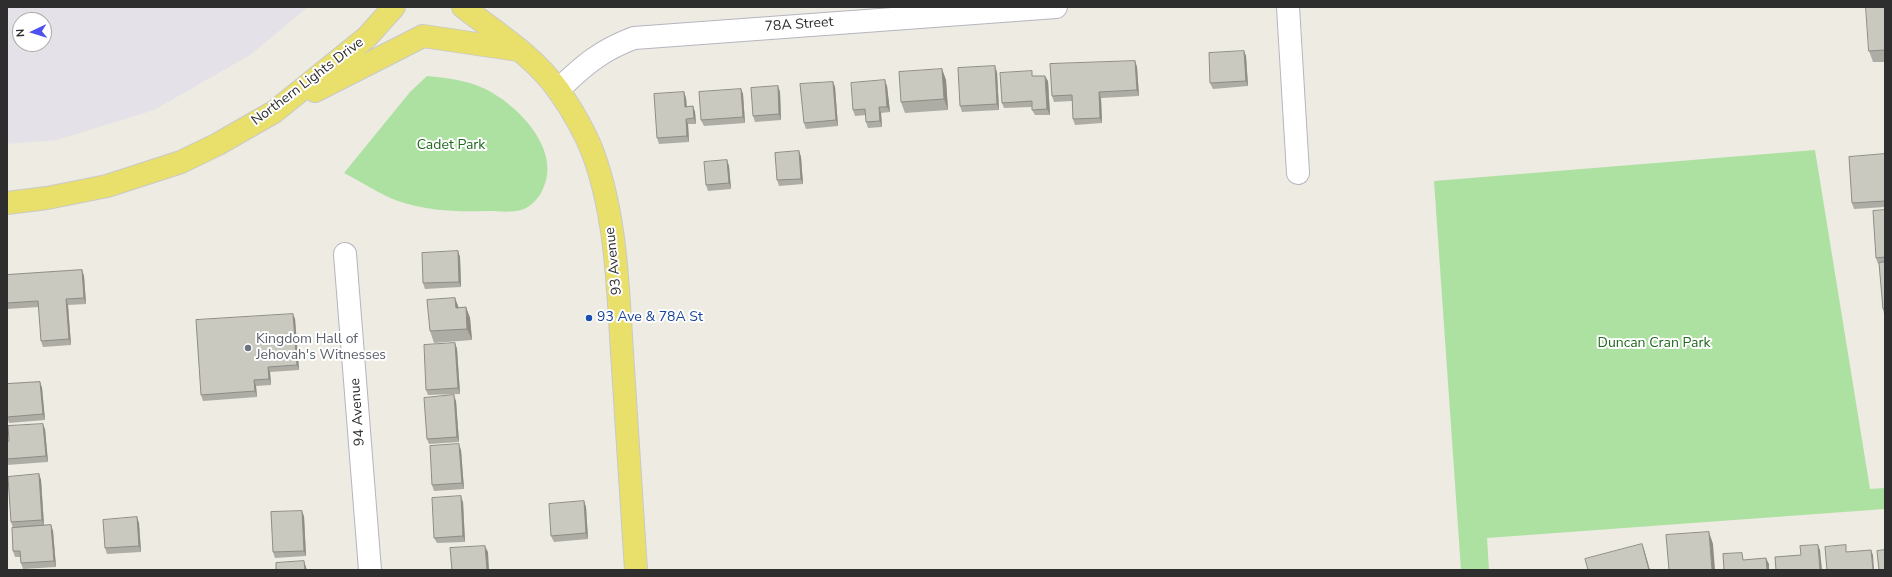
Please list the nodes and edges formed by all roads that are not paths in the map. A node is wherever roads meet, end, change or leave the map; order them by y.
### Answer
1 (394, 7) edge
2 (463, 7) edge
3 (482, 7) edge
4 (1056, 7) edge
5 (1288, 7) edge
6 (520, 50) junction
7 (558, 90) junction
8 (274, 112) junction
9 (1298, 173) dead end
10 (7, 203) edge
11 (345, 254) dead end
12 (370, 570) edge
13 (636, 570) edge

1 - 8 main road, Northern Lights Drive
2 - 6 main road, 93 Avenue
3 - 6 main road
4 - 7 street, 78A Street
5 - 9 street
6 - 7 main road, 93 Avenue
6 - 8 main road
7 - 13 main road, 93 Avenue
8 - 10 main road, Northern Lights Drive
11 - 12 street, 94 Avenue

